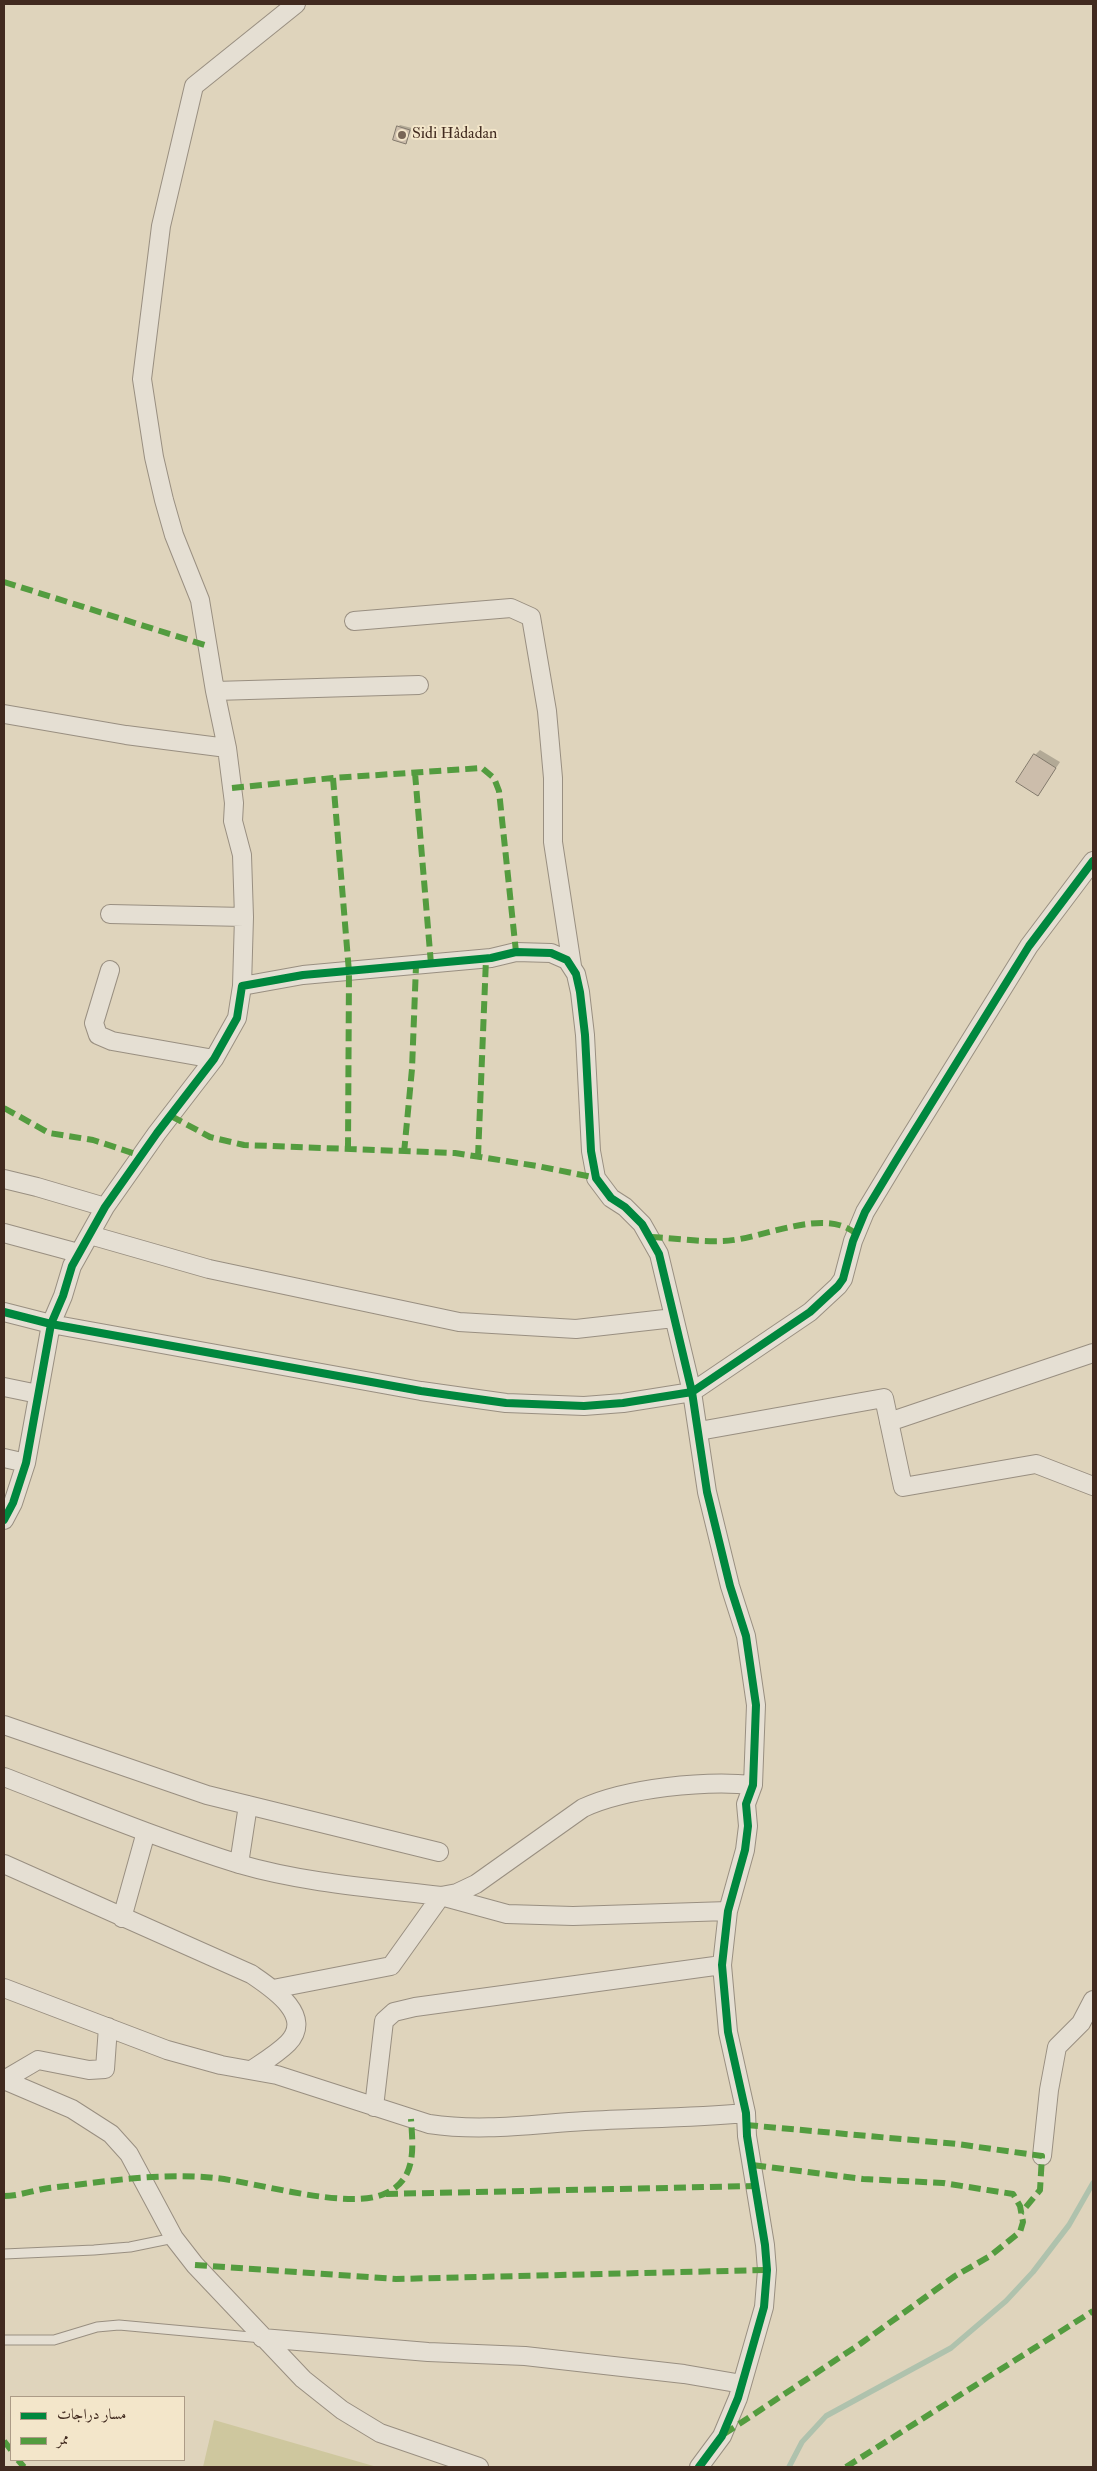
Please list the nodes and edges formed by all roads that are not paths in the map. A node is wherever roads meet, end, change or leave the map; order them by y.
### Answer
1 (296, 4) edge
2 (354, 621) dead end
3 (419, 685) dead end
4 (215, 690) junction
5 (4, 714) edge
6 (227, 748) junction
7 (1093, 862) edge
8 (110, 914) dead end
9 (244, 917) junction
10 (572, 966) junction
11 (110, 970) dead end
12 (242, 986) junction
13 (214, 1059) junction
14 (4, 1179) edge
15 (105, 1208) junction
16 (4, 1233) edge
17 (90, 1234) junction
18 (78, 1253) junction
19 (4, 1312) edge
20 (674, 1318) junction
21 (51, 1324) junction
22 (1093, 1353) edge
23 (4, 1387) edge
24 (692, 1392) junction
25 (38, 1394) junction
26 (888, 1422) junction
27 (699, 1431) junction
28 (4, 1458) edge
29 (26, 1463) junction
30 (1093, 1486) edge
31 (4, 1520) edge
32 (4, 1725) edge
33 (4, 1777) edge
34 (753, 1785) junction
35 (248, 1804) junction
36 (146, 1832) junction
37 (439, 1852) dead end
38 (4, 1864) edge
39 (239, 1864) junction
40 (441, 1896) junction
41 (728, 1911) junction
42 (122, 1918) junction
43 (722, 1964) junction
44 (4, 1988) edge
45 (273, 1989) junction
46 (1093, 2000) edge
47 (108, 2026) junction
48 (253, 2069) junction
49 (4, 2080) edge
50 (374, 2106) junction
51 (746, 2113) junction
52 (1042, 2156) dead end
53 (174, 2238) junction
54 (4, 2254) edge
55 (262, 2338) junction
56 (4, 2340) edge
57 (742, 2384) junction
58 (479, 2467) edge
59 (699, 2467) edge

1 - 4 street
2 - 10 street
3 - 4 street
4 - 6 street
5 - 6 street
6 - 9 street
7 - 24 street
8 - 9 street
9 - 12 street
10 - 12 street
10 - 20 street
11 - 13 street
12 - 13 street
13 - 15 street
14 - 15 street
15 - 17 street
16 - 18 street
17 - 18 street
17 - 20 street
18 - 21 street
19 - 21 street
20 - 24 street
21 - 24 street
21 - 25 street
22 - 26 street
23 - 25 street
24 - 27 street
25 - 29 street
26 - 27 street
26 - 30 street
27 - 34 street
28 - 29 street
29 - 31 street
32 - 35 street
33 - 36 street
34 - 40 street
34 - 41 street
35 - 37 street
35 - 39 street
36 - 39 street
36 - 42 street
38 - 42 street
39 - 40 street
40 - 41 street
40 - 45 street
41 - 43 street
42 - 45 street
43 - 50 street
43 - 51 street
44 - 47 street
45 - 48 street
46 - 52 street
47 - 48 street
47 - 49 street
48 - 50 street
49 - 53 street
50 - 51 street
51 - 57 street
53 - 54 lane
53 - 55 street
55 - 56 lane
55 - 57 street
55 - 58 street
57 - 59 street

